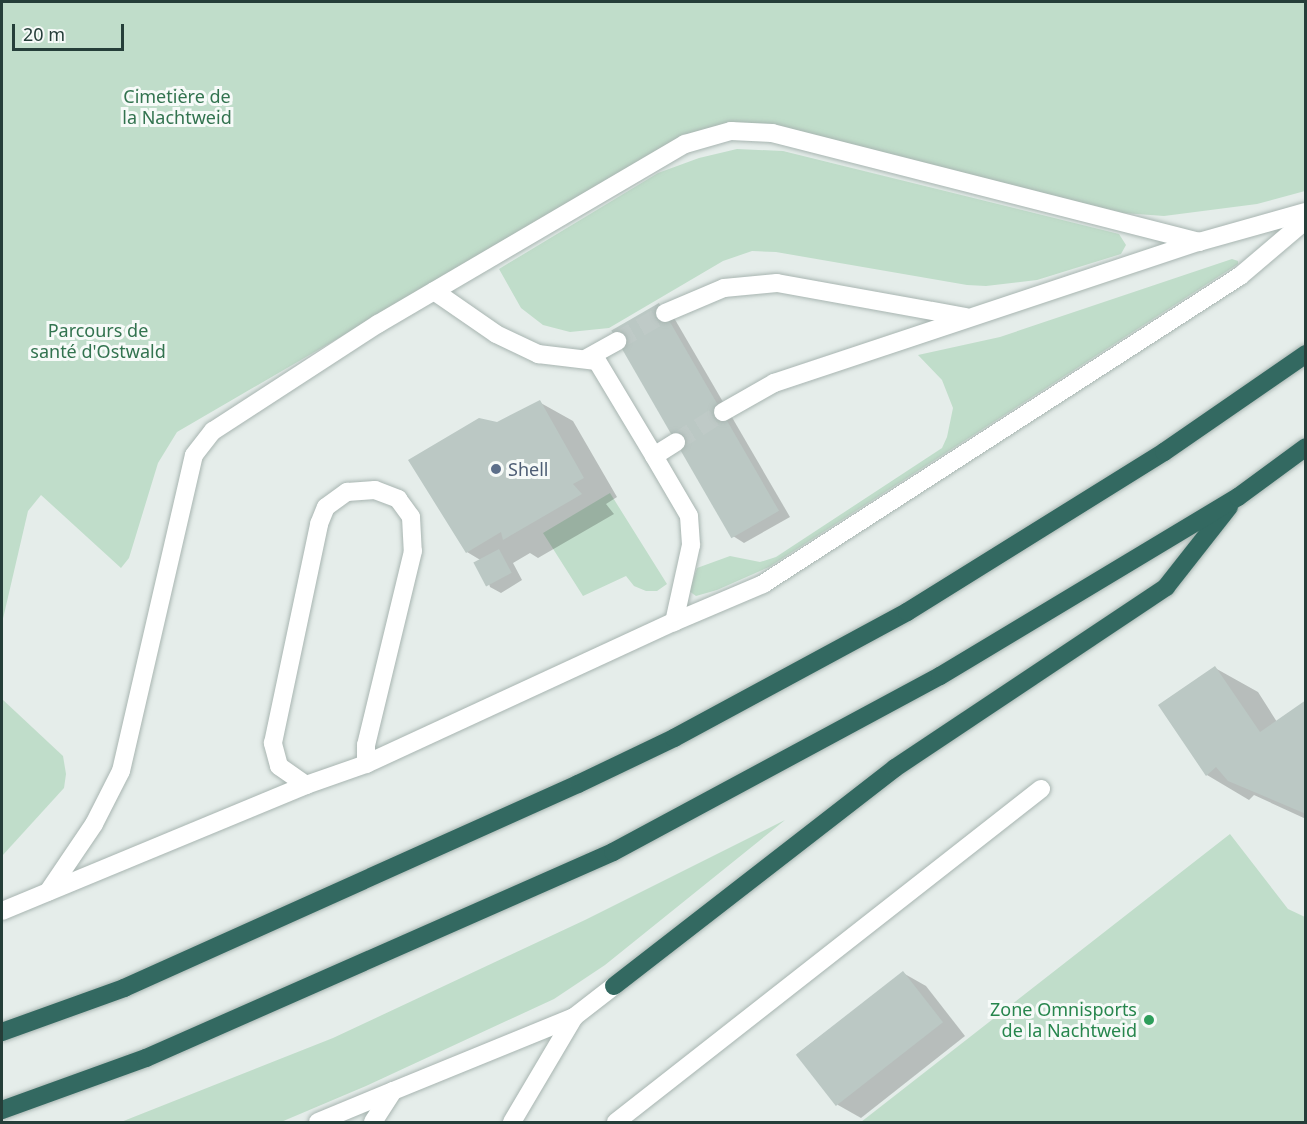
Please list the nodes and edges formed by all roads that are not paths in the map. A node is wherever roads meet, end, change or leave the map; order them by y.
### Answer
1 (1305, 212) edge
2 (1305, 220) edge
3 (1199, 242) junction
4 (434, 291) junction
5 (665, 314) tunnel mouth
6 (968, 317) junction
7 (617, 341) tunnel mouth
8 (1305, 354) edge
9 (585, 359) junction
10 (723, 412) tunnel mouth
11 (676, 442) tunnel mouth
12 (1305, 447) edge
13 (654, 456) junction
14 (1238, 497) junction
15 (674, 622) junction
16 (366, 764) junction
17 (306, 785) junction
18 (1041, 789) dead end
19 (48, 892) junction
20 (2, 911) edge
21 (614, 986) joint
22 (574, 1017) junction
23 (2, 1032) edge
24 (393, 1091) junction
25 (2, 1110) edge
26 (318, 1122) edge
27 (373, 1122) edge
28 (512, 1122) edge
29 (616, 1122) edge

1 - 3 lane
2 - 15 lane
3 - 4 lane
3 - 6 lane
4 - 9 lane
4 - 19 lane
5 - 6 lane
6 - 10 lane
7 - 9 lane
8 - 23 highway
9 - 13 lane
11 - 13 lane
12 - 14 highway
13 - 15 lane
14 - 21 highway
14 - 25 highway
15 - 16 lane
16 - 17 lane
16 - 17 lane
17 - 19 lane
18 - 29 lane
19 - 20 lane
21 - 22 lane
22 - 24 lane
22 - 28 lane
24 - 26 lane
24 - 27 lane

